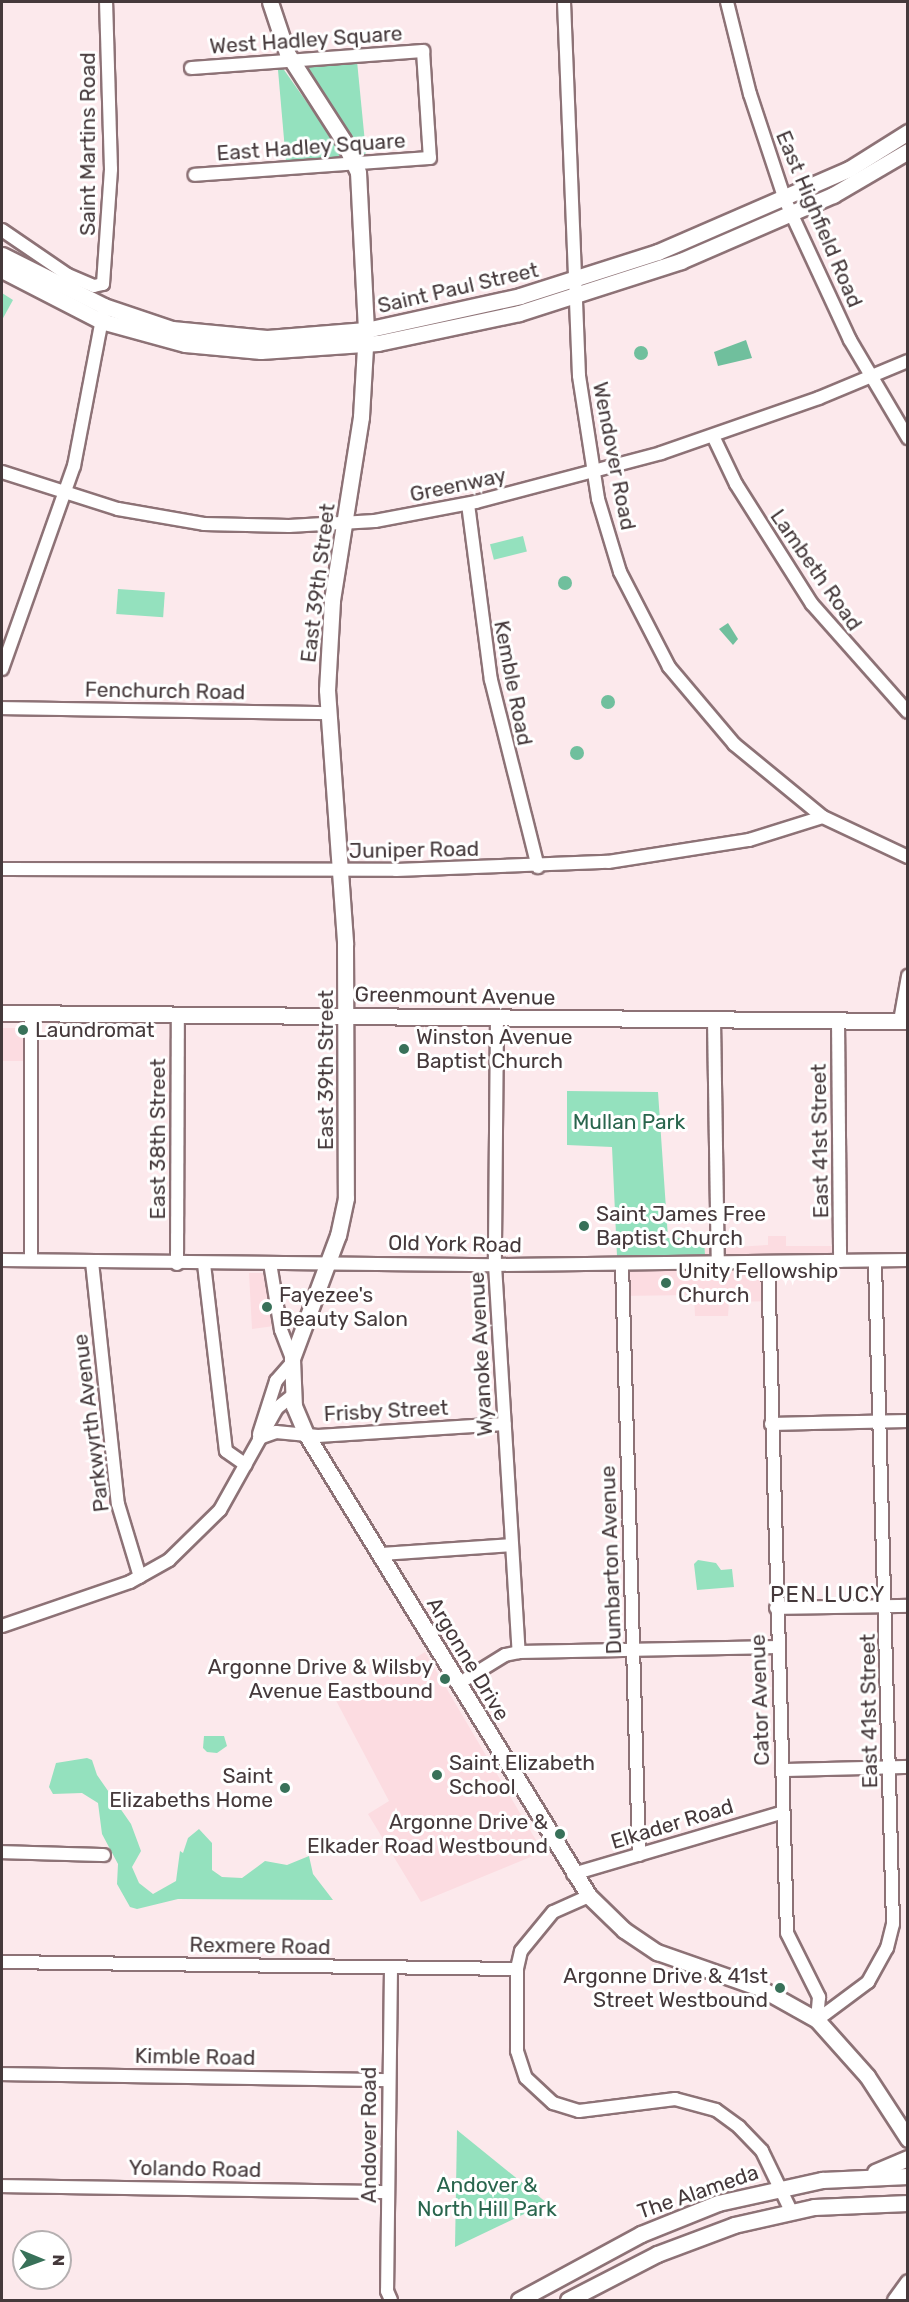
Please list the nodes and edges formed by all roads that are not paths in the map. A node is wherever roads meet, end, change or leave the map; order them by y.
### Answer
1 (106, 2) edge
2 (270, 2) edge
3 (564, 2) edge
4 (727, 2) edge
5 (291, 61) junction
6 (191, 68) dead end
7 (908, 132) edge
8 (908, 151) edge
9 (430, 158) joint
10 (355, 163) junction
11 (195, 175) dead end
12 (788, 207) junction
13 (2, 230) edge
14 (2, 255) edge
15 (2, 270) edge
16 (573, 281) junction
17 (573, 297) junction
18 (103, 314) junction
19 (366, 338) junction
20 (908, 361) edge
21 (870, 378) junction
22 (713, 436) junction
23 (908, 438) edge
24 (2, 472) edge
25 (592, 473) junction
26 (65, 495) junction
27 (468, 504) junction
28 (345, 523) junction
29 (2, 669) edge
30 (2, 708) edge
31 (908, 712) edge
32 (327, 713) junction
33 (823, 817) junction
34 (908, 857) edge
35 (3, 866) edge
36 (538, 867) junction
37 (341, 870) junction
38 (908, 976) edge
39 (2, 1013) edge
40 (31, 1013) junction
41 (178, 1015) junction
42 (346, 1016) junction
43 (497, 1017) junction
44 (838, 1019) junction
45 (714, 1020) junction
46 (904, 1022) edge
47 (2, 1260) edge
48 (31, 1260) junction
49 (908, 1260) edge
50 (875, 1261) junction
51 (92, 1262) junction
52 (768, 1262) junction
53 (840, 1262) junction
54 (270, 1263) junction
55 (328, 1263) junction
56 (718, 1263) junction
57 (177, 1264) junction
58 (204, 1264) junction
59 (622, 1264) junction
60 (495, 1265) junction
61 (291, 1362) junction
62 (292, 1396) junction
63 (908, 1420) edge
64 (880, 1422) junction
65 (505, 1424) junction
66 (771, 1424) junction
67 (306, 1434) junction
68 (259, 1438) junction
69 (246, 1466) junction
70 (511, 1545) junction
71 (380, 1554) junction
72 (140, 1577) junction
73 (886, 1606) junction
74 (908, 1606) edge
75 (776, 1608) junction
76 (2, 1626) edge
77 (779, 1647) junction
78 (633, 1650) junction
79 (519, 1652) junction
80 (458, 1684) junction
81 (889, 1767) junction
82 (908, 1767) edge
83 (782, 1770) junction
84 (783, 1812) junction
85 (2, 1852) edge
86 (104, 1855) dead end
87 (639, 1855) junction
88 (573, 1874) junction
89 (589, 1896) junction
90 (2, 1962) edge
91 (391, 1968) junction
92 (518, 1969) junction
93 (817, 2020) junction
94 (2, 2074) edge
95 (388, 2080) junction
96 (908, 2139) edge
97 (908, 2158) edge
98 (908, 2176) edge
99 (858, 2177) junction
100 (2, 2186) edge
101 (781, 2187) junction
102 (388, 2192) junction
103 (908, 2203) edge
104 (791, 2211) junction
105 (908, 2282) edge
106 (391, 2301) edge
107 (519, 2301) edge
108 (568, 2301) edge
109 (895, 2301) edge

1 - 13 street, Saint Martins Road
2 - 5 main road, East 39th Street
3 - 16 street, Wendover Road
4 - 12 street, East Highfield Road
5 - 6 street, West Hadley Square
5 - 9 street, West Hadley Square
5 - 10 main road, East 39th Street
7 - 12 main road, Saint Paul Street
8 - 12 main road, Saint Paul Street
9 - 10 street, East Hadley Square
10 - 11 street, East Hadley Square
10 - 19 main road, East 39th Street
12 - 16 main road, Saint Paul Street
12 - 17 main road, Saint Paul Street
12 - 21 street, East Highfield Road
14 - 18 main road, Saint Paul Street
15 - 18 main road, Saint Paul Street
16 - 17 street, Wendover Road
16 - 19 main road, Saint Paul Street
17 - 19 main road, Saint Paul Street
17 - 25 street, Wendover Road
18 - 19 main road, Saint Paul Street
18 - 26 street
19 - 28 main road, East 39th Street
20 - 21 street, Greenway
21 - 22 street, Greenway
21 - 23 street, East Highfield Road
22 - 25 street, Greenway
22 - 31 street, Lambeth Road
24 - 26 street, Greenway
25 - 27 street, Greenway
25 - 33 street, Wendover Road
26 - 28 street, Greenway
26 - 29 street
27 - 28 street, Greenway
27 - 36 street, Kemble Road
28 - 32 main road, East 39th Street
30 - 32 street, Fenchurch Road
32 - 37 main road, East 39th Street
33 - 34 street, Wendover Road
33 - 36 street, Juniper Road
35 - 37 street, Juniper Road
36 - 37 street, Juniper Road
37 - 42 main road, East 39th Street
38 - 46 street
39 - 40 main road, Greenmount Avenue
40 - 41 main road, Greenmount Avenue
40 - 48 street
41 - 42 main road, Greenmount Avenue
41 - 57 street, East 38th Street
42 - 43 main road, Greenmount Avenue
42 - 55 main road, East 39th Street
43 - 45 main road, Greenmount Avenue
43 - 60 street, Wyanoke Avenue
44 - 45 main road, Greenmount Avenue
44 - 46 main road, Greenmount Avenue
44 - 53 street, East 41st Street
45 - 56 street
47 - 48 street, Old York Road
48 - 51 street, Old York Road
49 - 50 street, Old York Road
50 - 53 street, Old York Road
50 - 64 street, East 41st Street
51 - 57 street, Old York Road
51 - 72 street, Parkwyrth Avenue
52 - 53 street, Old York Road
52 - 56 street, Old York Road
52 - 66 street, Cator Avenue
54 - 55 street, Old York Road
54 - 58 street, Old York Road
54 - 61 street
55 - 60 street, Old York Road
55 - 61 main road, East 39th Street
56 - 59 street, Old York Road
57 - 58 street, Old York Road
58 - 69 street
59 - 60 street, Old York Road
59 - 78 street, Dumbarton Avenue
60 - 65 street, Wyanoke Avenue
61 - 62 main road, Argonne Drive
61 - 68 street
62 - 67 main road, Argonne Drive
62 - 68 street
63 - 64 street
64 - 66 street
64 - 73 street, East 41st Street
65 - 67 street, Frisby Street
65 - 70 street, Wyanoke Avenue
66 - 75 street, Cator Avenue
67 - 68 street, Frisby Street
67 - 71 main road, Argonne Drive
68 - 69 street
69 - 72 street
70 - 71 street
70 - 79 street, Wyanoke Avenue
71 - 80 main road, Argonne Drive
72 - 76 street
73 - 74 street
73 - 75 street
73 - 81 street, East 41st Street
75 - 77 street, Cator Avenue
77 - 78 street
77 - 83 street, Cator Avenue
78 - 79 street
78 - 87 street, Dumbarton Avenue
79 - 80 street
80 - 88 main road, Argonne Drive
81 - 82 street
81 - 83 street
81 - 93 street, East 41st Street
83 - 84 street, Cator Avenue
84 - 87 street, Elkader Road
84 - 93 street, Cator Avenue
85 - 86 street
87 - 88 street, Elkader Road
88 - 89 main road, Argonne Drive
89 - 92 street
89 - 93 main road, Argonne Drive
90 - 91 street, Rexmere Road
91 - 92 street, Rexmere Road
91 - 95 street, Andover Road
92 - 101 street
93 - 96 main road, Argonne Drive
94 - 95 street, Kimble Road
95 - 102 street, Andover Road
97 - 99 main road
98 - 99 main road, The Alameda
99 - 101 main road, The Alameda
100 - 102 street, Yolando Road
101 - 104 street
101 - 107 main road, The Alameda
102 - 106 street, Andover Road
103 - 104 main road, The Alameda
104 - 108 main road, The Alameda
105 - 109 main road

